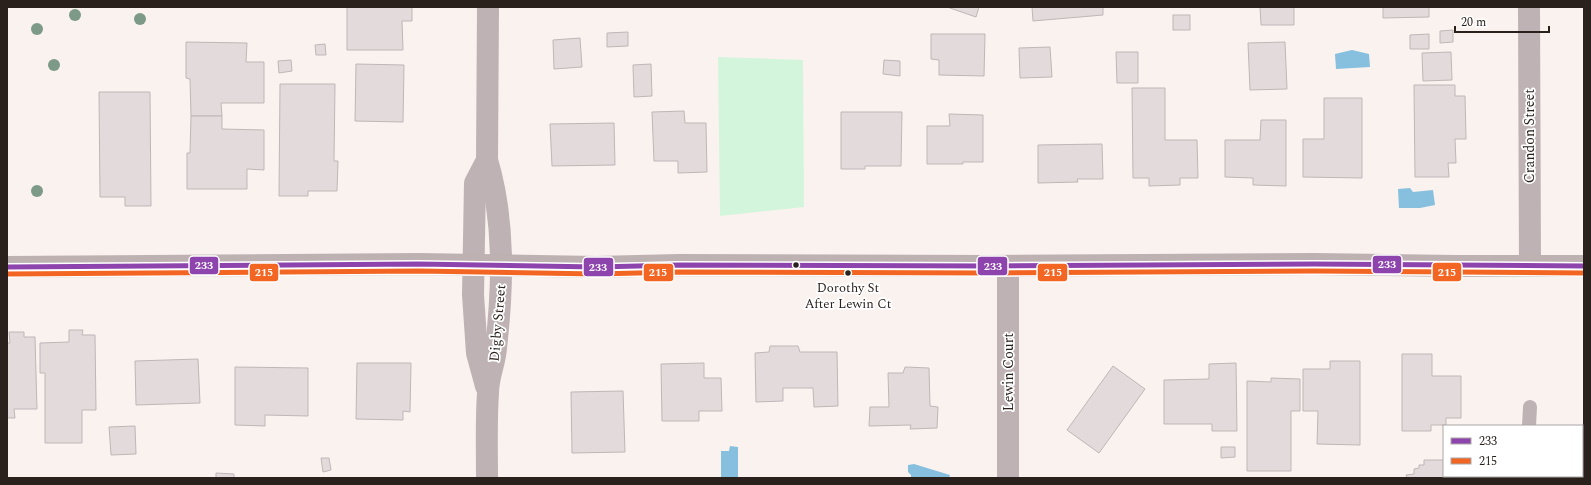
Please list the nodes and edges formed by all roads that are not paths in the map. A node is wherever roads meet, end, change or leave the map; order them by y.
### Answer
1 (488, 7) edge
2 (1529, 7) edge
3 (487, 160) junction
4 (474, 265) junction
5 (1530, 265) junction
6 (501, 266) junction
7 (1008, 266) junction
8 (1584, 266) edge
9 (7, 267) edge
10 (488, 391) junction
11 (1530, 407) dead end
12 (1529, 425) edge
13 (487, 478) edge
14 (1008, 478) edge

1 - 3 street, Digby Street
2 - 5 street, Crandon Street
3 - 4 street, Digby Street
3 - 6 street, Digby Street
4 - 6 main road
4 - 9 main road
4 - 10 street, Digby Street
5 - 7 main road
5 - 8 main road
6 - 7 main road
6 - 10 street, Digby Street
7 - 14 street, Lewin Court
10 - 13 street, Digby Street
11 - 12 lane

